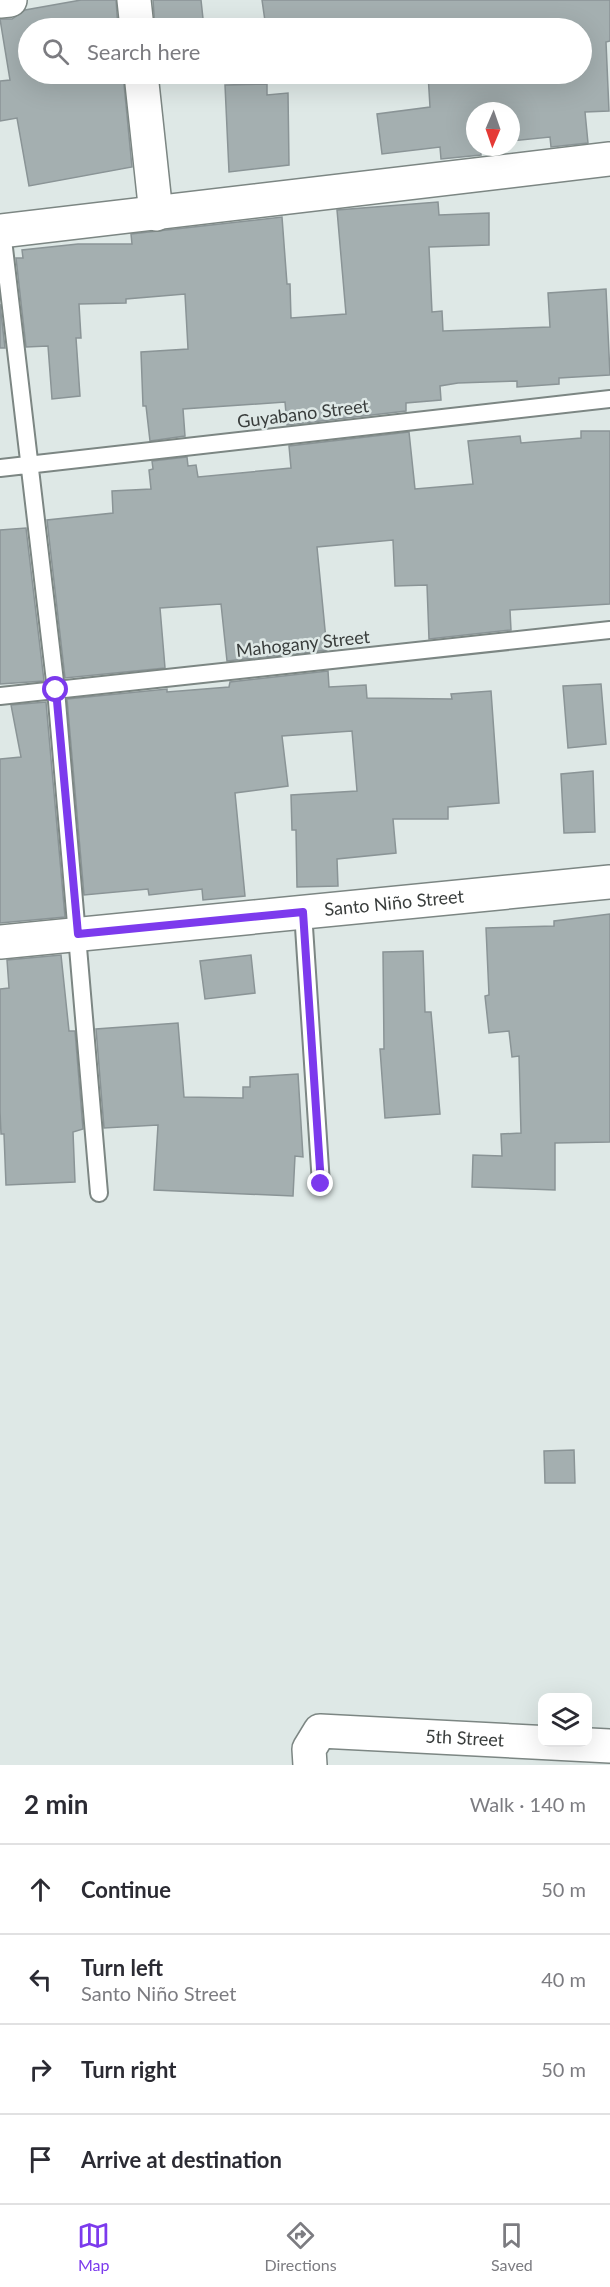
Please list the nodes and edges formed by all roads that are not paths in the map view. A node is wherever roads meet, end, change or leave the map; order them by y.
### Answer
1 (10, 0) edge
2 (134, 0) edge
3 (0, 1) edge
4 (136, 18) edge
5 (142, 84) edge
6 (610, 159) edge
7 (156, 214) junction
8 (1, 231) edge
9 (610, 399) edge
10 (31, 465) junction
11 (0, 468) edge
12 (610, 630) edge
13 (56, 690) junction
14 (0, 696) edge
15 (610, 882) edge
16 (303, 912) junction
17 (78, 934) junction
18 (0, 942) edge
19 (321, 1184) dead end
20 (99, 1193) dead end
21 (610, 1746) edge
22 (310, 1765) edge

1 - 3 street
2 - 4 street
5 - 7 street
6 - 7 street
7 - 8 street
8 - 10 lane
9 - 10 lane, Guyabano Street
10 - 11 lane, Guyabano Street
10 - 13 lane
12 - 13 lane, Mahogany Street
13 - 14 lane, Mahogany Street
13 - 17 lane
15 - 16 street, Santo Niño Street
16 - 17 street, Santo Niño Street
16 - 19 lane
17 - 18 street, Santo Niño Street
17 - 20 lane
21 - 22 street, 5th Street

